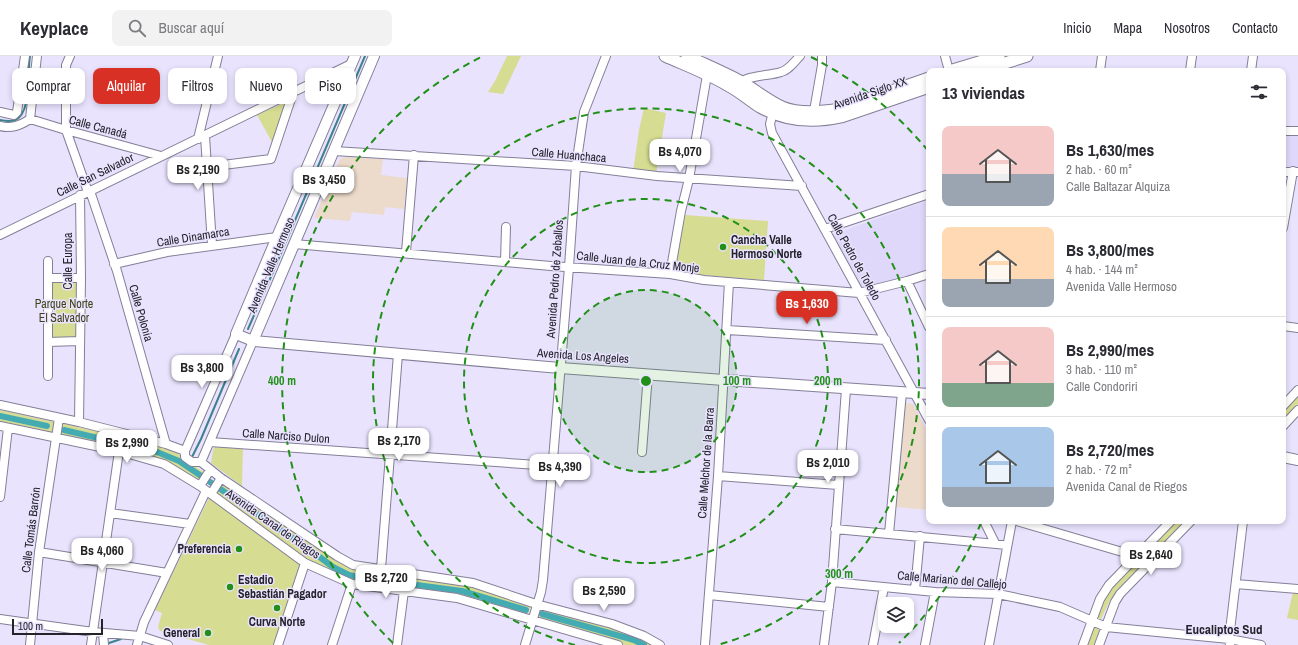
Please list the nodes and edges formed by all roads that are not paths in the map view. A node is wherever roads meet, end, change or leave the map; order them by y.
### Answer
1 (25, 56) edge
2 (37, 56) edge
3 (70, 56) edge
4 (218, 56) edge
5 (374, 56) edge
6 (606, 56) edge
7 (665, 56) edge
8 (687, 56) edge
9 (800, 56) edge
10 (822, 56) edge
11 (945, 56) edge
12 (999, 56) edge
13 (1028, 56) edge
14 (1102, 56) edge
15 (1192, 56) edge
16 (1253, 56) edge
17 (353, 60) edge
18 (948, 68) edge
19 (959, 68) edge
20 (990, 68) edge
21 (1100, 68) edge
22 (1190, 68) edge
23 (1251, 68) edge
24 (707, 75) junction
25 (926, 79) edge
26 (738, 86) junction
27 (926, 88) edge
28 (297, 91) edge
29 (271, 104) edge
30 (289, 104) edge
31 (773, 108) junction
32 (814, 111) junction
33 (0, 112) edge
34 (30, 119) junction
35 (0, 126) edge
36 (66, 130) junction
37 (1286, 131) edge
38 (1298, 131) edge
39 (201, 138) junction
40 (334, 150) junction
41 (414, 155) junction
42 (161, 156) junction
43 (576, 166) junction
44 (207, 167) junction
45 (1295, 172) edge
46 (689, 178) junction
47 (802, 186) junction
48 (89, 191) junction
49 (80, 195) junction
50 (926, 195) edge
51 (1286, 214) edge
52 (506, 228) dead end
53 (825, 229) junction
54 (0, 235) edge
55 (277, 237) junction
56 (294, 244) junction
57 (212, 245) junction
58 (406, 252) junction
59 (48, 260) dead end
60 (505, 262) junction
61 (114, 264) junction
62 (569, 267) junction
63 (670, 274) junction
64 (926, 275) edge
65 (48, 278) junction
66 (81, 278) junction
67 (906, 281) junction
68 (729, 282) junction
69 (859, 293) junction
70 (926, 320) edge
71 (1286, 326) edge
72 (1298, 328) edge
73 (727, 330) junction
74 (236, 334) junction
75 (886, 340) junction
76 (253, 341) junction
77 (48, 342) junction
78 (80, 342) junction
79 (398, 354) junction
80 (560, 368) junction
81 (648, 374) junction
82 (48, 376) dead end
83 (724, 380) junction
84 (846, 388) junction
85 (1298, 390) edge
86 (902, 392) junction
87 (914, 392) junction
88 (926, 394) edge
89 (1286, 403) edge
90 (0, 405) edge
91 (1298, 410) edge
92 (926, 414) edge
93 (59, 418) junction
94 (79, 422) junction
95 (1286, 423) edge
96 (4, 427) edge
97 (56, 438) junction
98 (210, 442) junction
99 (166, 444) junction
100 (119, 451) junction
101 (185, 451) junction
102 (642, 452) dead end
103 (389, 455) junction
104 (1286, 458) edge
105 (1298, 460) edge
106 (201, 462) junction
107 (552, 466) junction
108 (718, 476) junction
109 (210, 483) junction
110 (1, 486) edge
111 (838, 486) junction
112 (0, 497) edge
113 (110, 513) junction
114 (190, 524) junction
115 (986, 524) edge
116 (1011, 524) edge
117 (1027, 524) edge
118 (1168, 524) edge
119 (1189, 524) edge
120 (1243, 524) edge
121 (835, 529) junction
122 (889, 534) junction
123 (920, 536) junction
124 (995, 543) junction
125 (1007, 545) junction
126 (39, 552) junction
127 (1136, 556) junction
128 (103, 562) junction
129 (305, 563) junction
130 (381, 568) junction
131 (167, 573) junction
132 (832, 582) junction
133 (352, 584) junction
134 (1236, 584) junction
135 (884, 587) junction
136 (1298, 589) edge
137 (915, 590) junction
138 (404, 591) junction
139 (935, 592) junction
140 (998, 594) junction
141 (709, 596) junction
142 (536, 604) junction
143 (828, 607) junction
144 (0, 619) edge
145 (532, 620) junction
146 (1091, 621) junction
147 (32, 623) junction
148 (1106, 628) junction
149 (93, 632) junction
150 (103, 633) junction
151 (140, 636) junction
152 (600, 642) edge
153 (1230, 642) edge
154 (30, 645) edge
155 (92, 645) edge
156 (104, 645) edge
157 (137, 645) edge
158 (168, 645) edge
159 (278, 645) edge
160 (332, 645) edge
161 (398, 645) edge
162 (525, 645) edge
163 (618, 645) edge
164 (660, 645) edge
165 (705, 645) edge
166 (824, 645) edge
167 (874, 645) edge
168 (925, 645) edge
169 (989, 645) edge
170 (1083, 645) edge
171 (1099, 645) edge
172 (1261, 645) edge

1 - 33 street
2 - 34 street
3 - 36 street, Calle Polonia
4 - 39 street
5 - 40 main road, Avenida Valle Hermoso
6 - 43 street, Avenida Pedro de Zeballos
7 - 24 highway, Avenida Siglo XX
8 - 26 highway, Avenida Siglo XX
9 - 26 street
10 - 32 street
11 - 18 street
12 - 19 highway
13 - 20 highway
14 - 21 street
15 - 22 street
16 - 23 street
17 - 28 street, Calle San Salvador
17 - 55 main road, Avenida Valle Hermoso
24 - 26 highway, Avenida Siglo XX
24 - 46 street
25 - 32 highway, Avenida Siglo XX
26 - 31 highway, Avenida Siglo XX
27 - 31 highway, Avenida Siglo XX
29 - 39 street, Calle San Salvador
30 - 44 street
31 - 32 highway, Avenida Siglo XX
31 - 47 street, Calle Pedro de Toledo
34 - 35 street
34 - 36 street, Calle Canadá
36 - 42 street, Calle Canadá
36 - 48 street, Calle Polonia
37 - 38 street
39 - 42 street, Calle San Salvador
39 - 44 street
40 - 41 street, Calle Huanchaca
40 - 56 main road, Avenida Valle Hermoso
41 - 43 street, Calle Huanchaca
41 - 58 street
42 - 48 street, Calle San Salvador
43 - 46 street, Calle Huanchaca
43 - 62 street, Avenida Pedro de Zeballos
44 - 57 street
45 - 51 street
46 - 47 street, Calle Huanchaca
46 - 63 street
47 - 53 street, Calle Pedro de Toledo
48 - 49 street, Calle San Salvador
48 - 61 street, Calle Polonia
49 - 54 street, Calle San Salvador
49 - 66 street, Calle Europa
50 - 53 street
52 - 60 street
53 - 69 street, Calle Pedro de Toledo
55 - 57 street, Calle Dinamarca
55 - 74 main road, Avenida Valle Hermoso
56 - 58 street, Calle Juan de la Cruz Monje
56 - 76 main road, Avenida Valle Hermoso
57 - 61 street, Calle Dinamarca
58 - 60 street, Calle Juan de la Cruz Monje
59 - 65 street
60 - 62 street, Calle Juan de la Cruz Monje
61 - 99 street, Calle Polonia
62 - 63 street, Calle Juan de la Cruz Monje
62 - 80 street, Avenida Pedro de Zeballos
63 - 68 street, Calle Juan de la Cruz Monje
64 - 67 street, Calle Juan de la Cruz Monje
65 - 66 street
65 - 77 street
66 - 78 street, Calle Europa
67 - 69 street, Calle Juan de la Cruz Monje
67 - 70 street
68 - 69 street, Calle Juan de la Cruz Monje
68 - 73 street, Calle Melchor de la Barra
69 - 75 street, Calle Pedro de Toledo
71 - 72 street
73 - 75 street
73 - 83 street, Calle Melchor de la Barra
74 - 76 main road, Avenida Los Angeles
74 - 101 street, Avenida Valle Hermoso
75 - 87 street, Calle Pedro de Toledo
76 - 79 main road, Avenida Los Angeles
76 - 98 street, Avenida Valle Hermoso
77 - 78 street
77 - 82 street
78 - 94 street, Calle Europa
79 - 80 main road, Avenida Los Angeles
79 - 103 street
80 - 81 main road, Avenida Los Angeles
80 - 107 street, Avenida Pedro de Zeballos
81 - 83 main road, Avenida Los Angeles
81 - 102 street
83 - 84 main road, Avenida Los Angeles
83 - 108 street, Calle Melchor de la Barra
84 - 86 main road, Avenida Los Angeles
84 - 111 street
85 - 89 street
86 - 87 main road, Avenida Los Angeles
86 - 122 street
87 - 88 main road, Avenida Los Angeles
87 - 92 street, Calle Pedro de Toledo
90 - 93 street, Avenida Canal de Riegos
91 - 95 street
93 - 94 street, Avenida Canal de Riegos
93 - 97 street, Calle Tomás Barrón
94 - 99 street, Avenida Canal de Riegos
96 - 97 street, Avenida Canal de Riegos
96 - 110 street
97 - 100 street, Avenida Canal de Riegos
97 - 126 street, Calle Tomás Barrón
98 - 103 street, Calle Narciso Dulon
98 - 106 street, Avenida Valle Hermoso
99 - 101 street, Avenida Canal de Riegos
100 - 109 street, Avenida Canal de Riegos
100 - 113 street
101 - 106 street, Avenida Canal de Riegos
103 - 107 street, Calle Narciso Dulon
103 - 130 street
104 - 105 main road
106 - 109 street, Avenida Canal de Riegos
107 - 142 street, Avenida Pedro de Zeballos
108 - 111 street
108 - 141 street, Calle Melchor de la Barra
109 - 114 street
109 - 129 street, Avenida Canal de Riegos
109 - 130 street, Avenida Canal de Riegos
110 - 112 street
111 - 121 street
113 - 114 street
113 - 128 street
114 - 131 street
115 - 124 street
116 - 125 street
117 - 127 street
118 - 127 street
119 - 148 street
120 - 134 street
121 - 122 street
121 - 132 street
122 - 123 street
123 - 124 street
123 - 137 street
124 - 125 street
125 - 140 street
126 - 128 street
126 - 147 street, Calle Tomás Barrón
127 - 146 street
128 - 131 street
128 - 149 street
129 - 133 street, Avenida Canal de Riegos
129 - 159 street
130 - 142 street, Avenida Canal de Riegos
131 - 151 street
132 - 135 street, Calle Mariano del Callejo
132 - 143 street
133 - 138 street, Avenida Canal de Riegos
133 - 160 street
134 - 136 street
134 - 153 street
135 - 137 street, Calle Mariano del Callejo
135 - 167 street
137 - 139 street, Calle Mariano del Callejo
138 - 145 street, Avenida Canal de Riegos
138 - 161 street
139 - 140 street, Calle Mariano del Callejo
139 - 168 street
140 - 146 street, Calle Mariano del Callejo
140 - 169 street
141 - 143 street
141 - 165 street, Calle Melchor de la Barra
142 - 145 street, Avenida Pedro de Zeballos
142 - 164 street, Avenida Canal de Riegos
143 - 166 street
144 - 147 street
145 - 152 street, Avenida Canal de Riegos
145 - 162 street, Avenida Pedro de Zeballos
146 - 148 street, Calle Mariano del Callejo
146 - 170 street
147 - 149 street
147 - 154 street, Calle Tomás Barrón
148 - 153 street, Calle Mariano del Callejo
148 - 171 street
149 - 150 street
149 - 155 street
150 - 151 street
150 - 156 street
151 - 157 street
151 - 158 street
152 - 163 street, Avenida Canal de Riegos
153 - 172 street, Calle Mariano del Callejo

